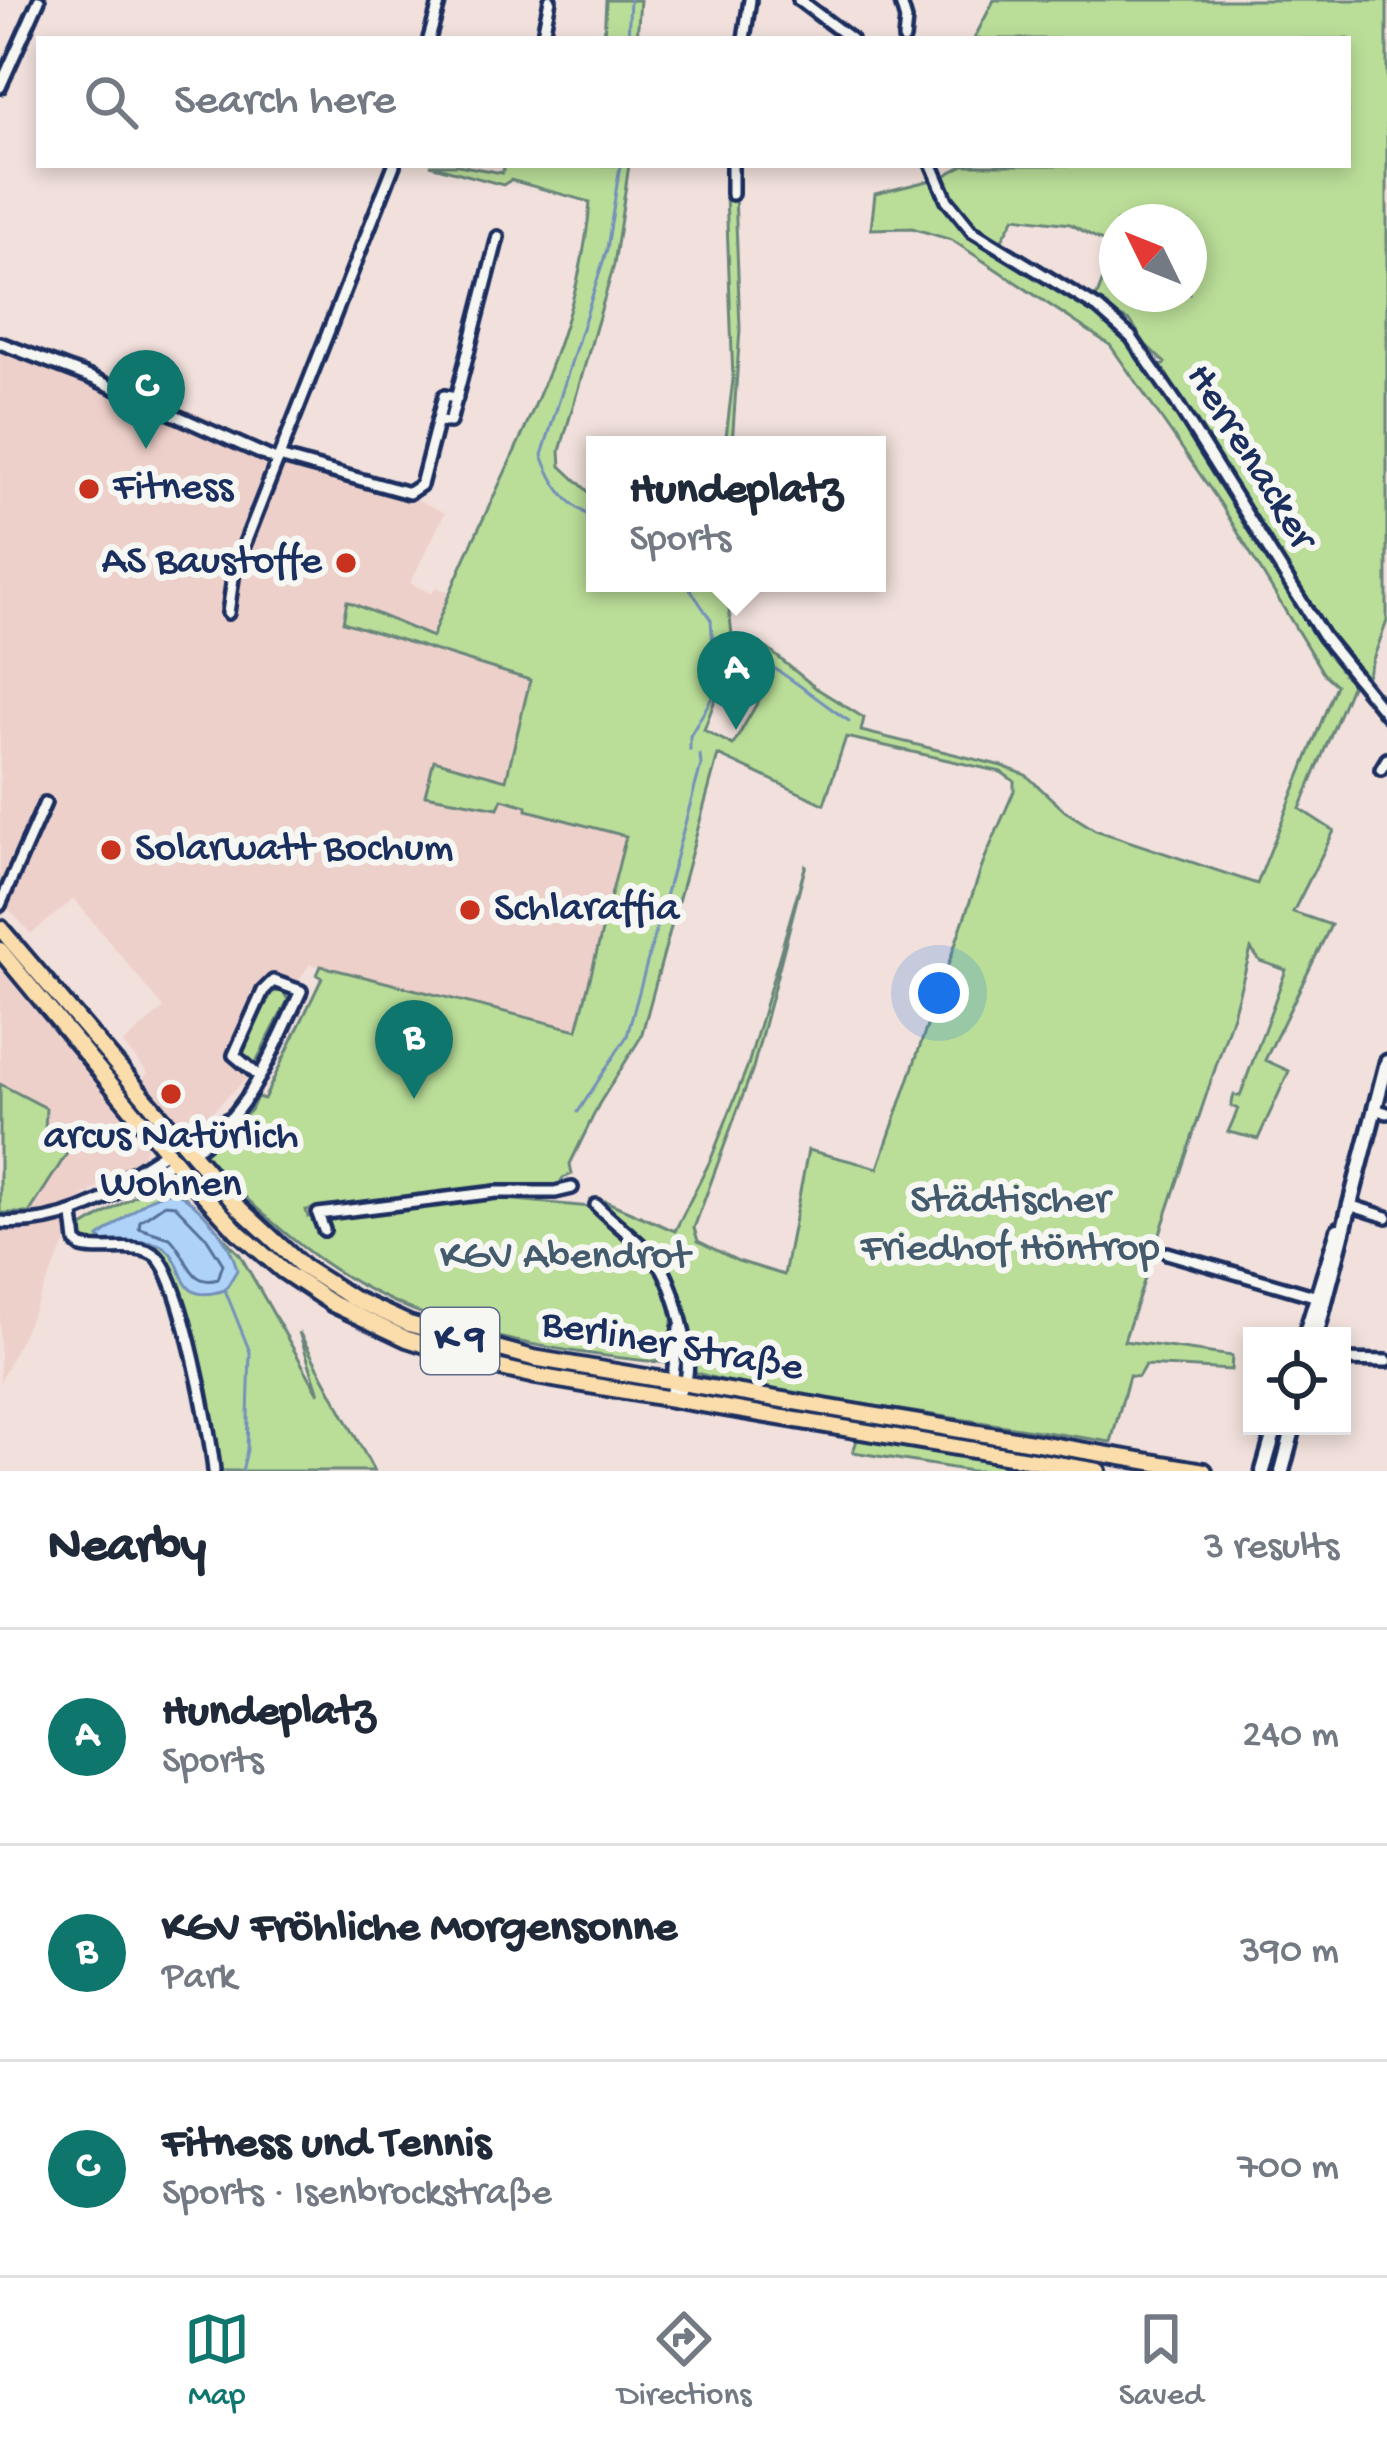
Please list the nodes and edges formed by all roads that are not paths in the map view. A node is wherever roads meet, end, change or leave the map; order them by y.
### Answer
1 (39, 0) edge
2 (440, 0) edge
3 (550, 0) edge
4 (750, 0) edge
5 (804, 1) edge
6 (901, 3) edge
7 (430, 36) edge
8 (543, 36) edge
9 (744, 36) edge
10 (847, 36) edge
11 (904, 36) edge
12 (0, 88) edge
13 (393, 168) edge
14 (732, 168) edge
15 (933, 168) edge
16 (731, 194) dead end
17 (499, 237) dead end
18 (0, 343) edge
19 (279, 459) junction
20 (228, 613) dead end
21 (1387, 715) edge
22 (46, 803) dead end
23 (0, 905) edge
24 (0, 928) edge
25 (0, 950) edge
26 (1387, 1062) edge
27 (260, 1077) junction
28 (1381, 1111) edge
29 (186, 1147) junction
30 (170, 1156) junction
31 (572, 1188) dead end
32 (596, 1205) dead end
33 (1347, 1212) junction
34 (73, 1216) junction
35 (1387, 1217) edge
36 (0, 1222) edge
37 (323, 1230) dead end
38 (1167, 1253) dead end
39 (1321, 1298) junction
40 (1309, 1327) edge
41 (1317, 1327) edge
42 (1351, 1360) edge
43 (1387, 1360) edge
44 (678, 1383) junction
45 (670, 1399) junction
46 (1273, 1435) edge
47 (1292, 1435) edge
48 (214, 1471) edge
49 (1098, 1471) edge
50 (1204, 1471) edge
51 (1263, 1471) edge
52 (1282, 1471) edge

1 - 12 street
2 - 7 street
3 - 8 street
4 - 9 street
5 - 10 street
6 - 11 street
13 - 19 street
14 - 16 street
15 - 21 street, Herrenacker
17 - 19 street
18 - 19 street
19 - 20 street
22 - 23 street
24 - 29 main road, Berliner Straße / K 9
25 - 30 main road, Berliner Straße / K 9
26 - 28 main road
27 - 27 street
27 - 29 street
28 - 33 main road
29 - 30 main road
29 - 44 main road, Berliner Straße / K 9
30 - 34 street
30 - 45 main road, Berliner Straße / K 9
31 - 37 street
32 - 44 street
33 - 35 street
33 - 39 main road
34 - 36 street
34 - 48 street
38 - 39 street
39 - 40 main road
39 - 41 main road
42 - 43 street
44 - 45 street
44 - 50 main road, Berliner Straße / K 9
45 - 49 main road, Berliner Straße / K 9
46 - 51 main road
47 - 52 main road

